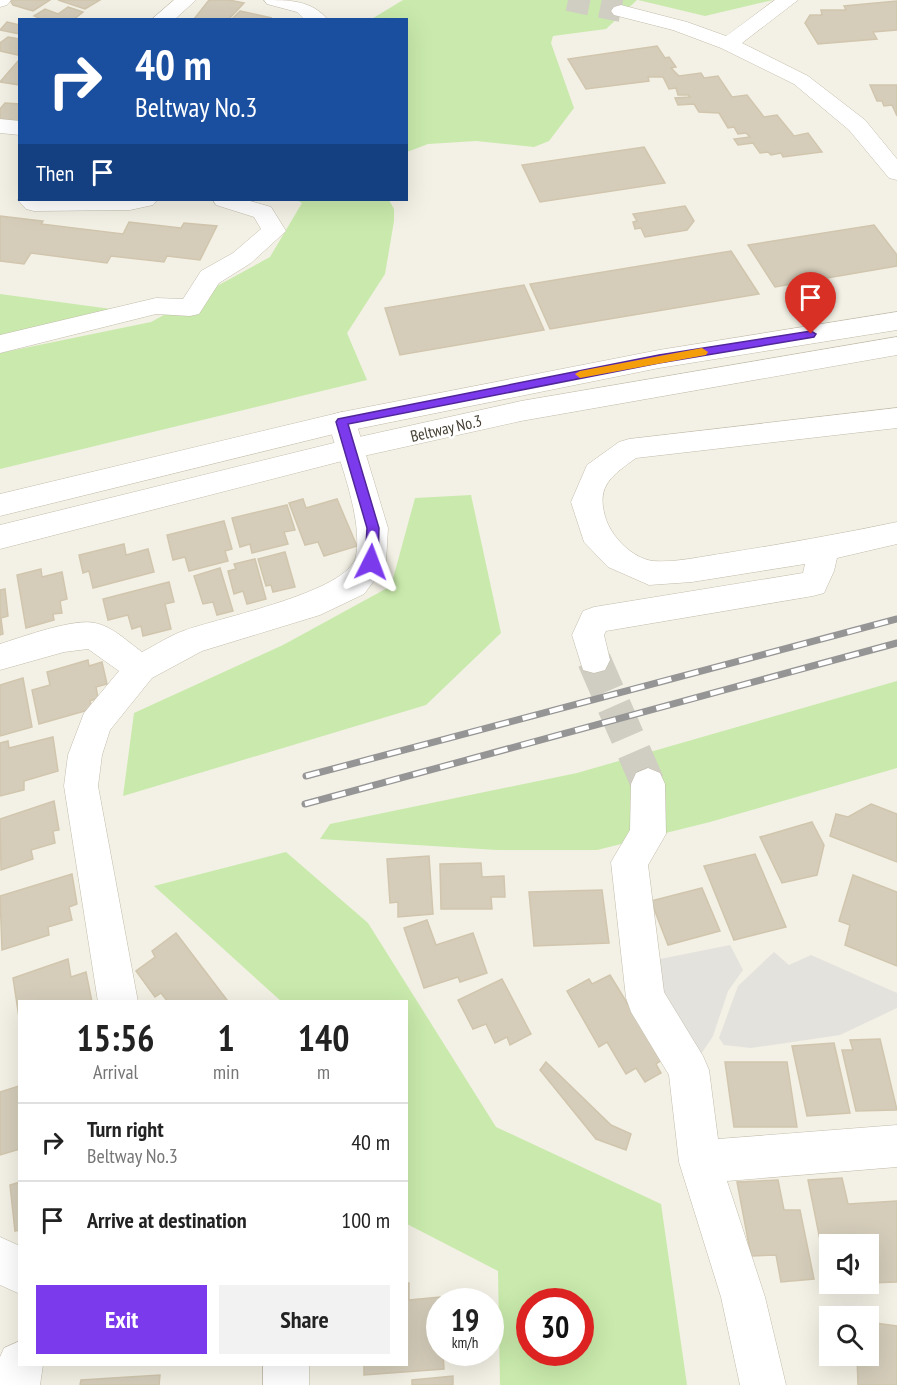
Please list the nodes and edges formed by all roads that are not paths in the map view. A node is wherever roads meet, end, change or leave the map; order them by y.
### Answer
1 (186, 0) edge
2 (274, 0) edge
3 (788, 0) edge
4 (621, 11) tunnel mouth
5 (164, 18) edge
6 (316, 18) edge
7 (728, 44) junction
8 (0, 126) edge
9 (18, 129) edge
10 (897, 173) edge
11 (31, 201) edge
12 (140, 201) edge
13 (227, 201) edge
14 (897, 321) edge
15 (0, 344) edge
16 (897, 346) edge
17 (897, 418) edge
18 (346, 435) junction
19 (0, 505) edge
20 (897, 533) edge
21 (0, 537) edge
22 (823, 549) junction
23 (0, 657) edge
24 (594, 660) tunnel mouth
25 (141, 668) junction
26 (648, 784) tunnel mouth
27 (118, 1000) edge
28 (897, 1146) edge
29 (700, 1162) junction
30 (0, 1259) edge
31 (18, 1271) edge
32 (20, 1366) edge
33 (286, 1366) edge
34 (17, 1385) edge
35 (286, 1385) edge
36 (763, 1385) edge

1 - 5 street
2 - 6 street
3 - 7 street
4 - 7 street
7 - 10 street
8 - 9 street
11 - 12 street
13 - 15 street
14 - 18 street, Beltway No.3
16 - 18 street, Beltway No.3
17 - 22 street
18 - 19 street, Beltway No.3
18 - 21 street, Beltway No.3
18 - 25 street
20 - 22 street
22 - 24 street
23 - 25 street
25 - 27 street
26 - 29 street
28 - 29 street
29 - 36 street
30 - 31 street
32 - 34 street
33 - 35 street

